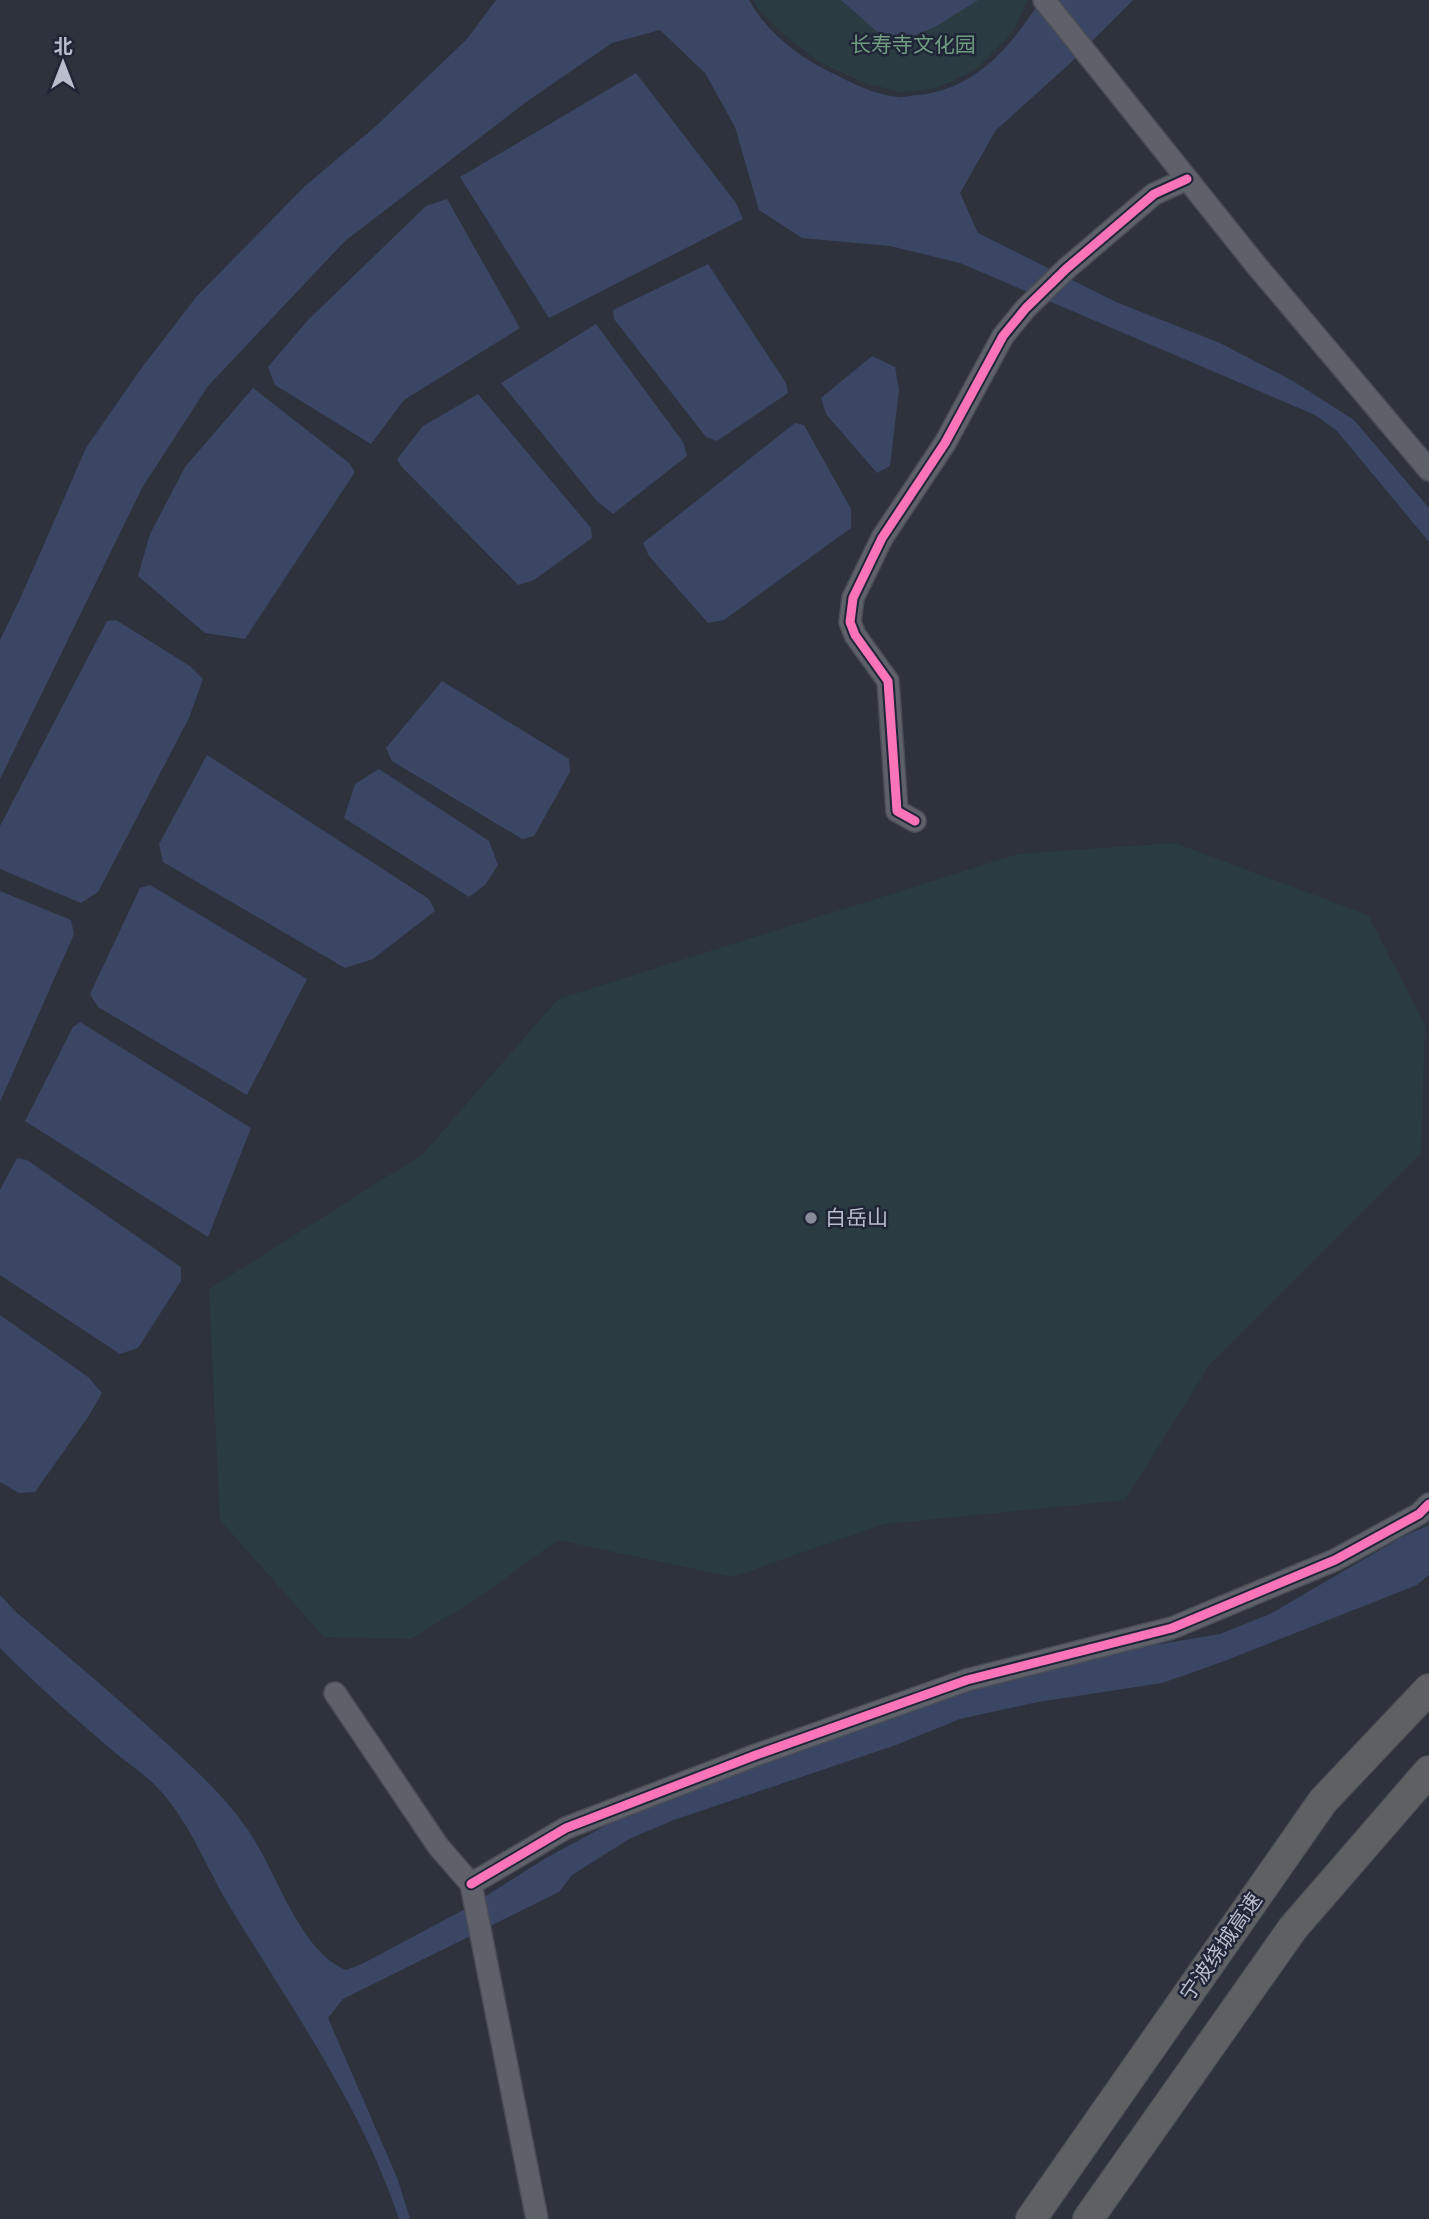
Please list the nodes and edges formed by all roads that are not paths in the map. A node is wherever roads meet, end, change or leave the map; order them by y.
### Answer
1 (1044, 0) edge
2 (1187, 179) junction
3 (1429, 470) edge
4 (915, 821) dead end
5 (1429, 1504) edge
6 (1429, 1689) edge
7 (335, 1693) dead end
8 (1429, 1771) edge
9 (472, 1893) junction
10 (537, 2219) edge
11 (1031, 2219) edge
12 (1088, 2219) edge

1 - 2 street
2 - 3 street
2 - 4 street
5 - 9 street
6 - 11 highway, 宁波绕城高速
7 - 9 street
8 - 12 highway
9 - 10 street

